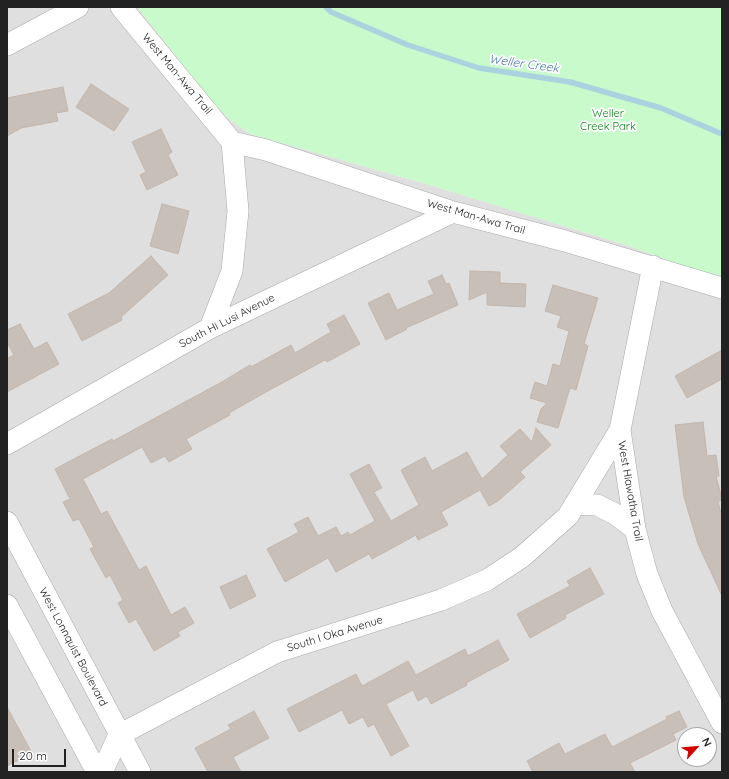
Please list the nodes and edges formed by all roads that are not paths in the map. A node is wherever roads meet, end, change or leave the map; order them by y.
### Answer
1 (78, 7) edge
2 (121, 7) edge
3 (7, 45) edge
4 (232, 142) junction
5 (453, 212) junction
6 (653, 266) junction
7 (722, 288) edge
8 (210, 328) junction
9 (620, 430) junction
10 (7, 444) edge
11 (576, 504) junction
12 (7, 522) edge
13 (635, 529) junction
14 (7, 605) edge
15 (722, 723) edge
16 (119, 735) junction
17 (97, 772) edge
18 (102, 772) edge
19 (140, 772) edge

1 - 3 street
2 - 4 street, West Man-Awa Trail
4 - 5 street, West Man-Awa Trail
4 - 8 street
5 - 6 street, West Man-Awa Trail
5 - 8 street, South Hi Lusi Avenue
6 - 7 street, West Man-Awa Trail
6 - 9 street, West Hiawatha Trail
8 - 10 street, South Hi Lusi Avenue
9 - 11 street, South I Oka Avenue
9 - 13 street, West Hiawatha Trail
11 - 13 street
11 - 16 street, South I Oka Avenue
12 - 16 street, West Lonnquist Boulevard
13 - 15 street, West Hiawatha Trail
14 - 17 street
16 - 18 street
16 - 19 street, West Lonnquist Boulevard

